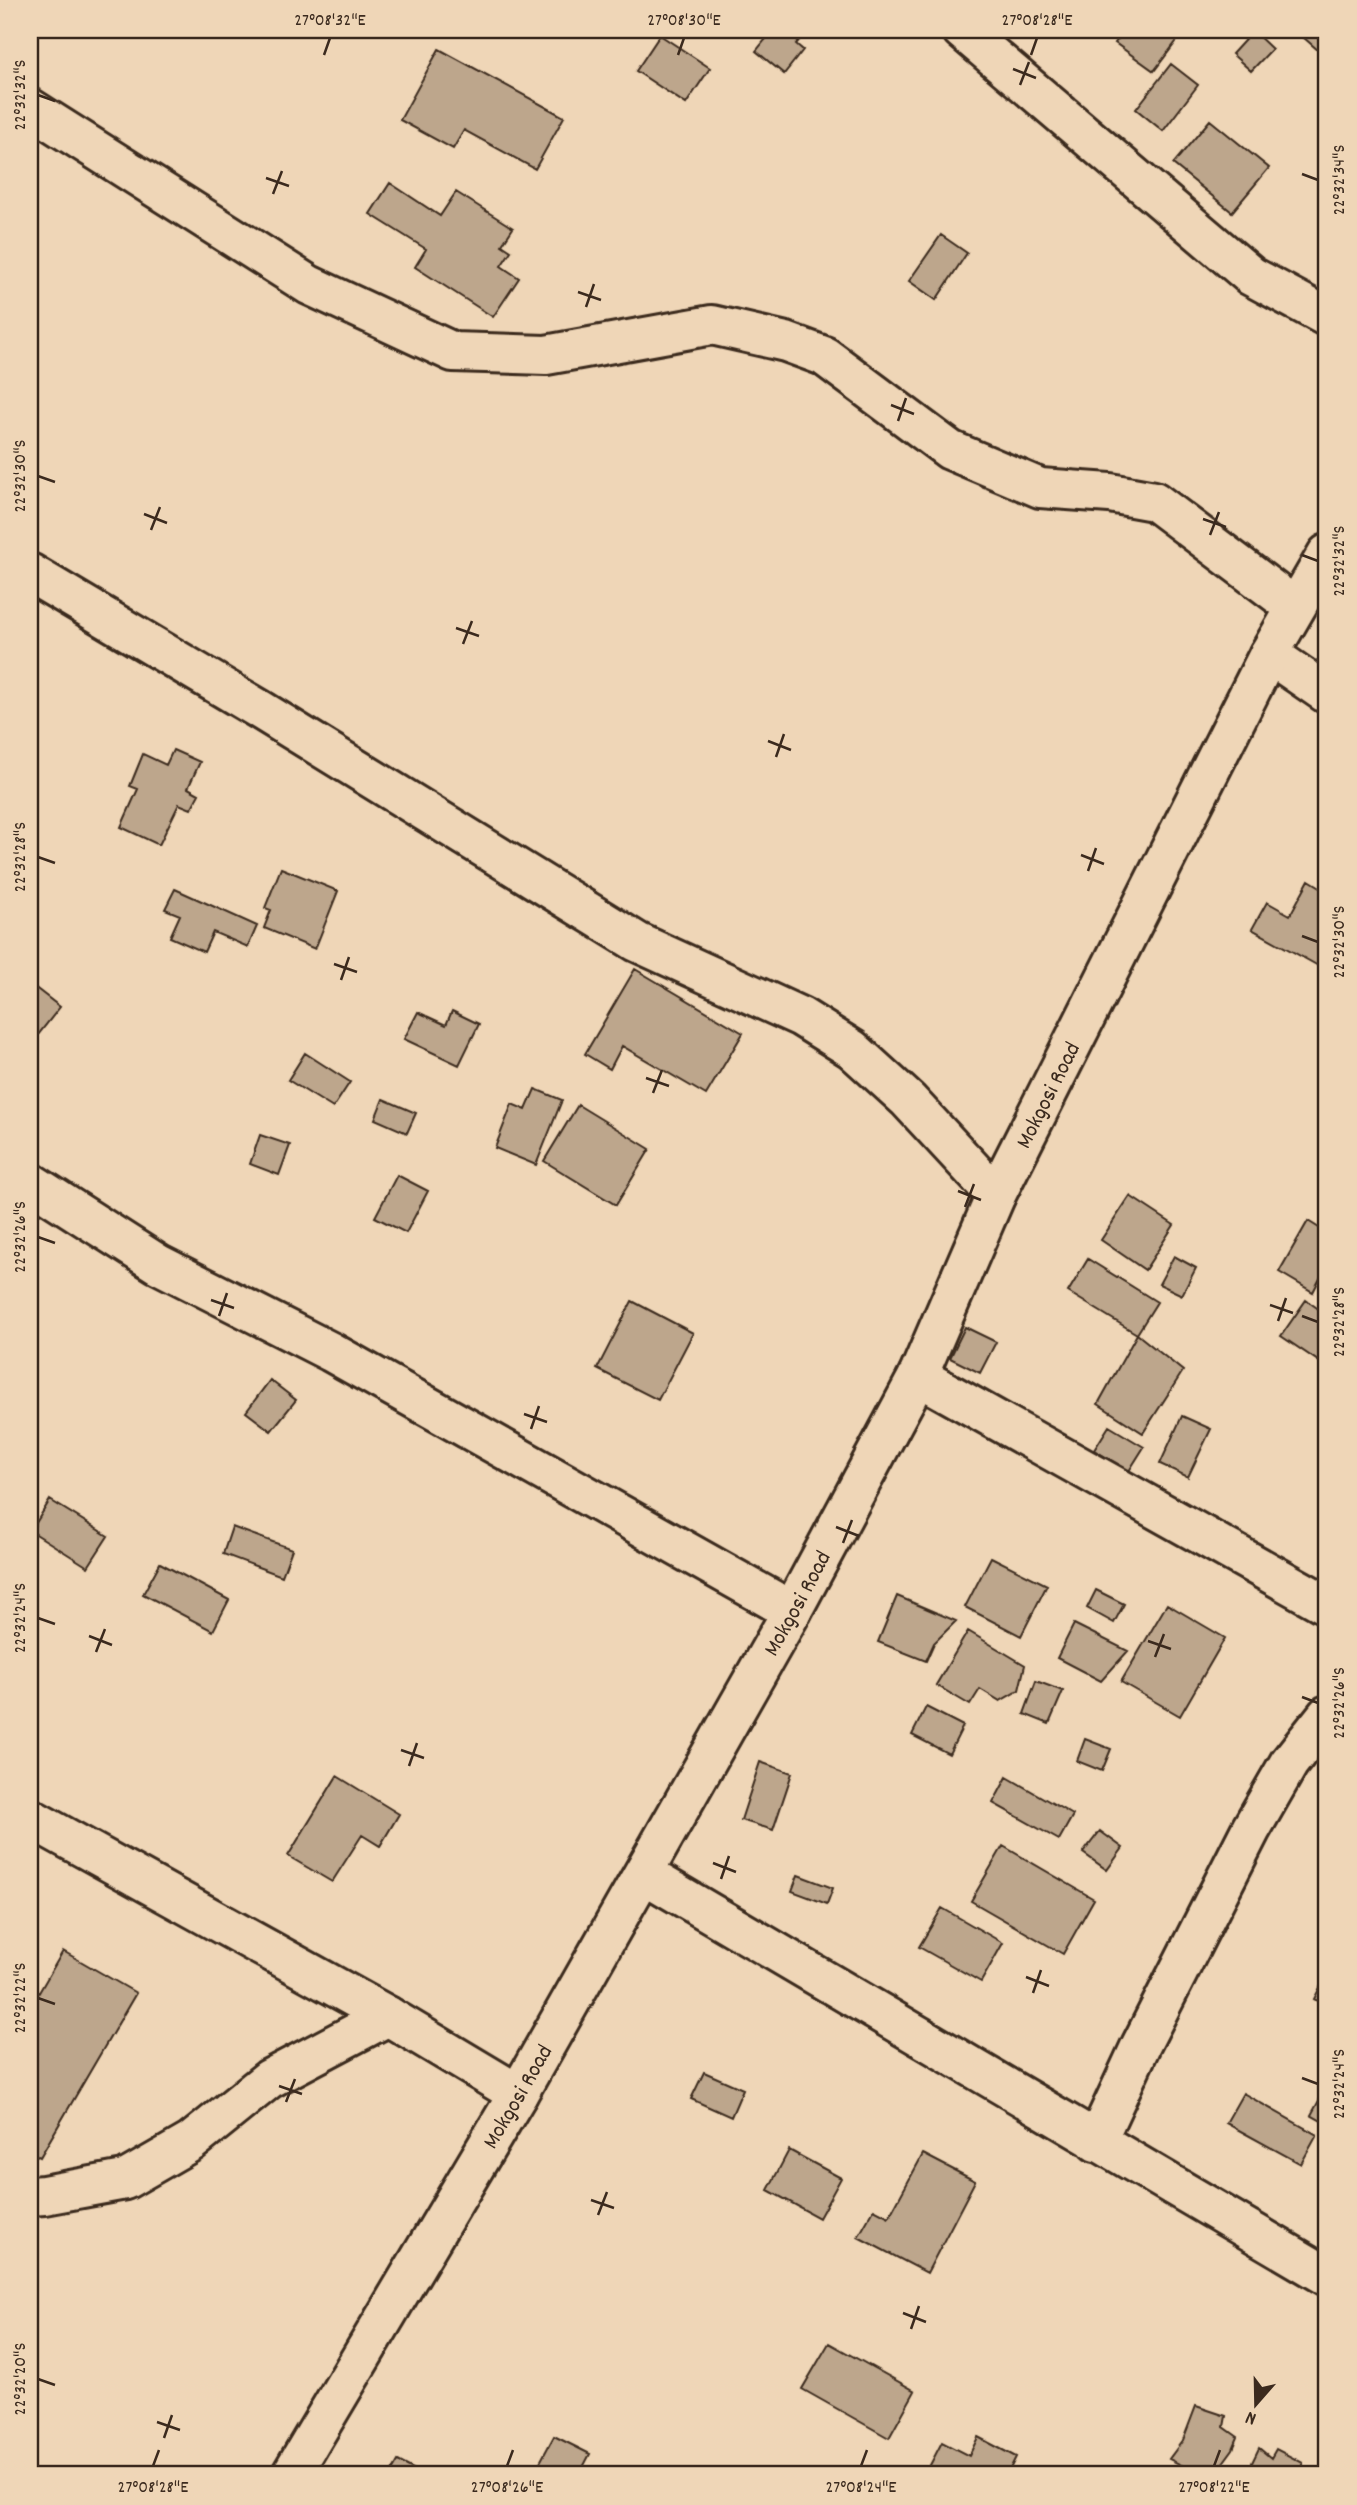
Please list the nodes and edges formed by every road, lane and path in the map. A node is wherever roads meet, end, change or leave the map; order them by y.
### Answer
1 (962, 30) edge
2 (30, 108) edge
3 (1327, 317) edge
4 (1327, 554) edge
5 (30, 573) edge
6 (1295, 607) junction
7 (1269, 654) junction
8 (1327, 694) edge
9 (30, 1182) edge
10 (996, 1195) junction
11 (918, 1376) junction
12 (1327, 1605) edge
13 (792, 1611) junction
14 (1327, 1715) edge
15 (30, 1818) edge
16 (644, 1874) junction
17 (388, 2016) junction
18 (518, 2094) junction
19 (1096, 2142) junction
20 (30, 2196) edge
21 (1327, 2276) edge
22 (291, 2475) edge

1 - 3 street
2 - 6 street
4 - 6 street, Mokgosi Road
5 - 10 street
6 - 7 street, Mokgosi Road
7 - 8 street
7 - 10 street, Mokgosi Road
9 - 13 street
10 - 11 street, Mokgosi Road
11 - 12 street
11 - 13 street, Mokgosi Road
13 - 16 street, Mokgosi Road
14 - 19 street
15 - 17 street
16 - 18 street, Mokgosi Road
16 - 19 street
17 - 18 street
17 - 20 street
18 - 22 street, Mokgosi Road
19 - 21 street

